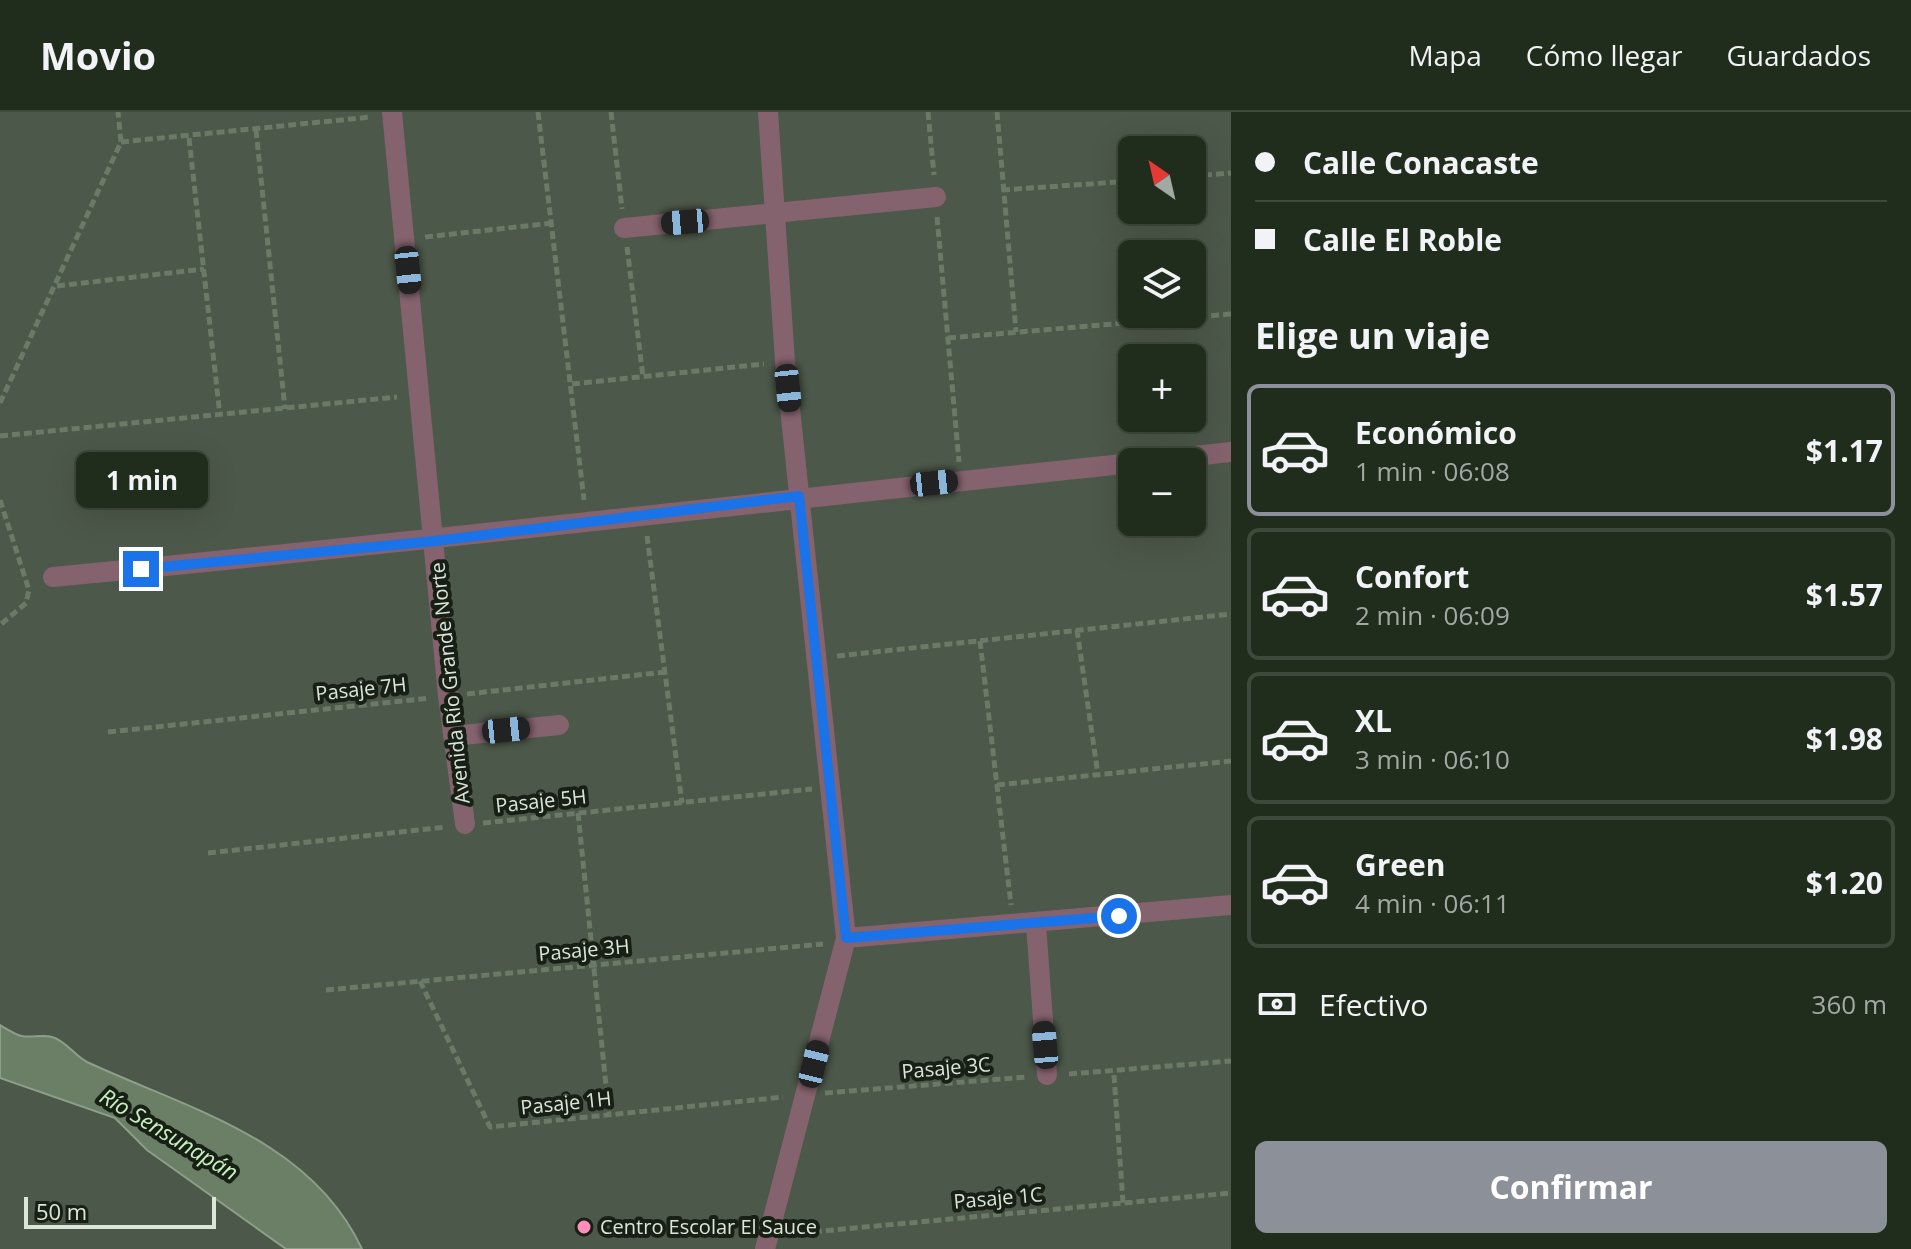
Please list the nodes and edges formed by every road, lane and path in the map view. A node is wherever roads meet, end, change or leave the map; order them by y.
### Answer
1 (118, 112) edge
2 (538, 112) edge
3 (768, 112) edge
4 (928, 112) edge
5 (997, 112) edge
6 (392, 113) edge
7 (256, 130) junction
8 (189, 138) junction
9 (121, 142) junction
10 (1231, 173) edge
11 (1206, 175) edge
12 (1118, 182) edge
13 (1002, 190) junction
14 (936, 197) junction
15 (776, 215) junction
16 (553, 223) junction
17 (624, 228) dead end
18 (404, 239) junction
19 (204, 269) junction
20 (56, 286) junction
21 (1231, 314) edge
22 (1016, 332) junction
23 (948, 338) junction
24 (785, 361) junction
25 (572, 384) junction
26 (420, 395) junction
27 (0, 403) edge
28 (285, 409) junction
29 (220, 416) junction
30 (0, 436) edge
31 (1231, 452) edge
32 (1206, 455) edge
33 (1118, 464) edge
34 (961, 481) junction
35 (799, 496) junction
36 (0, 500) edge
37 (644, 516) junction
38 (587, 522) junction
39 (435, 541) junction
40 (53, 577) dead end
41 (1231, 614) edge
42 (0, 625) edge
43 (1077, 630) junction
44 (980, 641) junction
45 (816, 659) junction
46 (665, 672) junction
47 (448, 696) junction
48 (559, 725) dead end
49 (108, 732) dead end
50 (453, 736) junction
51 (1231, 761) edge
52 (1098, 775) junction
53 (997, 785) junction
54 (830, 787) junction
55 (682, 803) junction
56 (578, 813) junction
57 (465, 824) junction
58 (208, 853) dead end
59 (1231, 905) edge
60 (1036, 924) junction
61 (1013, 926) junction
62 (846, 940) junction
63 (595, 965) junction
64 (420, 981) junction
65 (326, 990) dead end
66 (1231, 1061) edge
67 (1047, 1075) junction
68 (1114, 1075) dead end
69 (806, 1095) junction
70 (609, 1115) junction
71 (1231, 1193) edge
72 (1123, 1203) junction
73 (767, 1243) edge

1 - 9 path
2 - 16 path
3 - 15 street
4 - 14 path
5 - 13 path
6 - 7 path
6 - 18 street, Avenida Río Grande Norte
7 - 8 path
7 - 28 path
8 - 9 path
8 - 19 path
9 - 20 path
10 - 11 path
12 - 13 path
13 - 22 path
14 - 15 street
14 - 23 path
15 - 17 street
15 - 24 street
16 - 18 path
16 - 25 path
18 - 26 street, Avenida Río Grande Norte
19 - 20 path
19 - 29 path
20 - 27 path
21 - 22 path
22 - 23 path
23 - 34 path
24 - 25 path
24 - 35 street
25 - 38 path
26 - 28 path
26 - 39 street, Avenida Río Grande Norte
28 - 29 path
29 - 30 path
31 - 32 street
33 - 34 street
34 - 35 street
35 - 37 street
35 - 45 street
36 - 42 path
37 - 38 street
37 - 46 path
38 - 39 street
39 - 40 street
39 - 47 street, Avenida Río Grande Norte
41 - 43 path
43 - 44 path
43 - 52 path
44 - 45 path
44 - 53 path
45 - 54 street
46 - 47 path, Pasaje 7H
46 - 55 path
47 - 49 path, Pasaje 7H
47 - 50 street, Avenida Río Grande Norte
48 - 50 street
50 - 57 street, Avenida Río Grande Norte
51 - 52 path
52 - 53 path
53 - 61 path
54 - 55 path, Pasaje 5H
54 - 62 street
55 - 56 path, Pasaje 5H
56 - 57 path, Pasaje 5H
56 - 63 path
57 - 58 path, Pasaje 5H
59 - 60 street
60 - 61 street
60 - 67 street
61 - 62 street
62 - 63 path, Pasaje 3H
62 - 69 street
63 - 64 path, Pasaje 3H
63 - 70 path
64 - 65 path, Pasaje 3H
64 - 70 path, Pasaje 1H
66 - 67 path, Pasaje 3C
67 - 69 path, Pasaje 3C
68 - 72 path
69 - 70 path, Pasaje 1H
69 - 73 street
71 - 72 path, Pasaje 1C
72 - 73 path, Pasaje 1C

